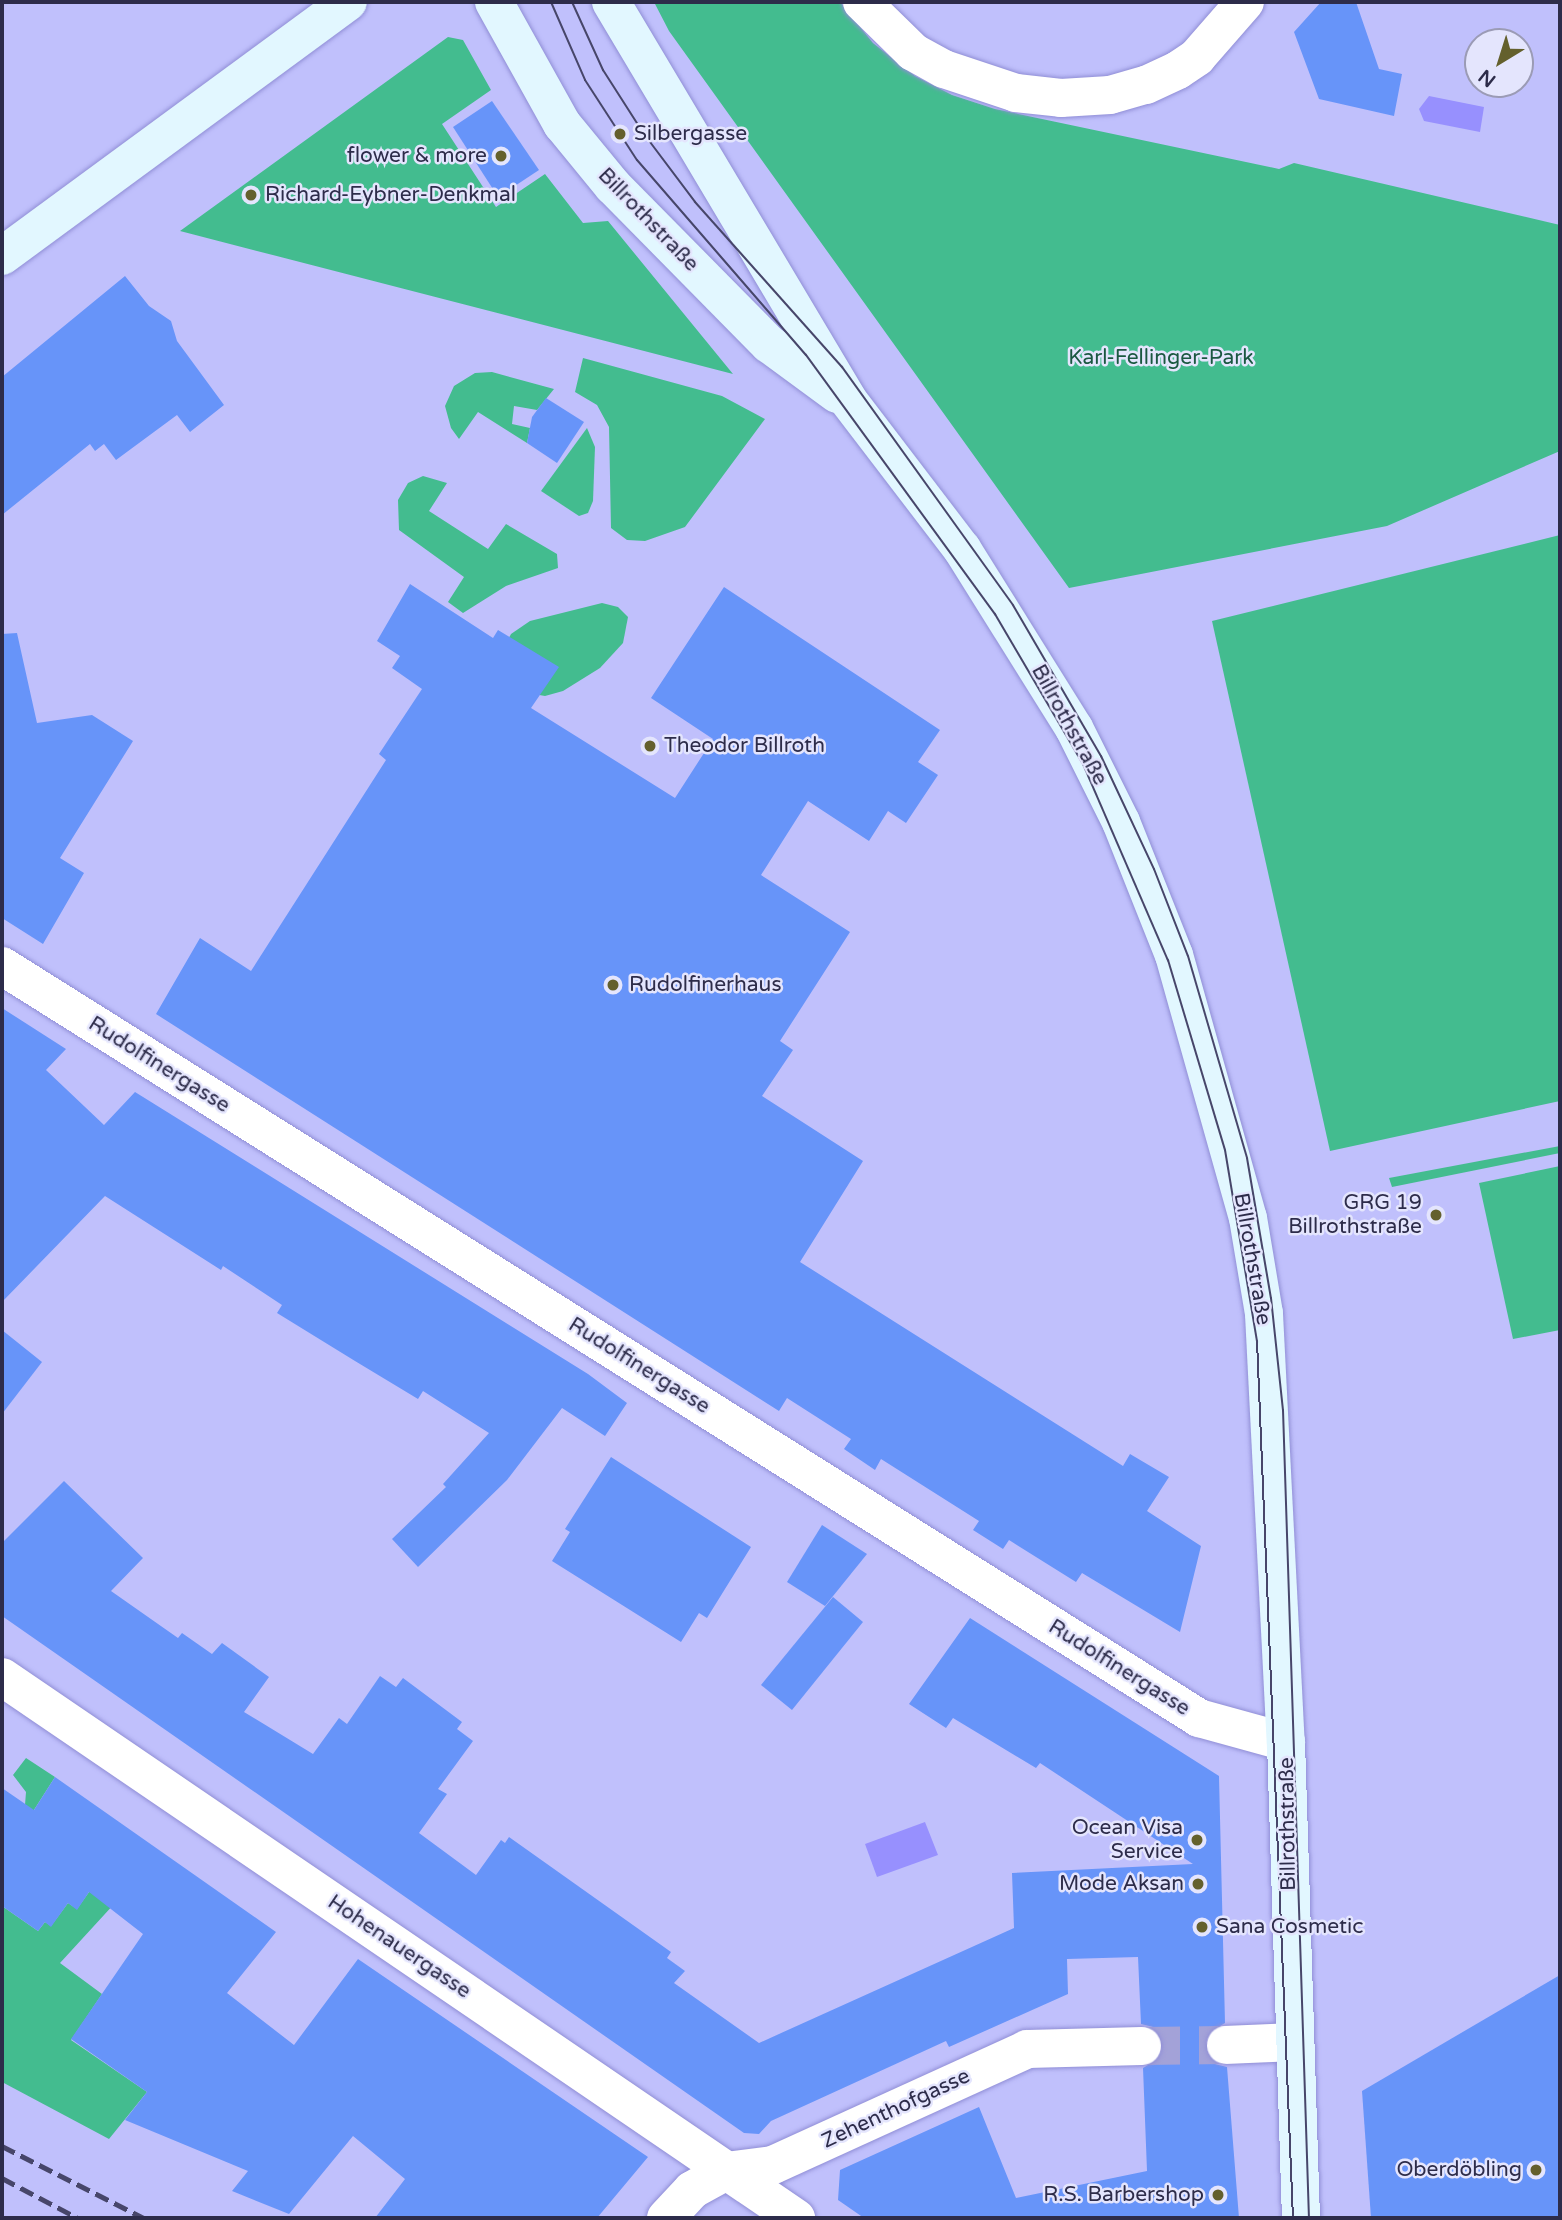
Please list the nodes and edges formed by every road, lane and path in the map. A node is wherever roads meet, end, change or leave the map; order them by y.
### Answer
1 (348, 2) edge
2 (494, 2) edge
3 (611, 2) edge
4 (862, 2) edge
5 (1245, 2) edge
6 (2, 256) edge
7 (848, 400) junction
8 (2, 967) edge
9 (2, 1676) edge
10 (1286, 1742) junction
11 (1294, 2042) junction
12 (1226, 2045) tunnel mouth
13 (1142, 2046) tunnel mouth
14 (726, 2171) junction
15 (666, 2218) edge
16 (796, 2218) edge
17 (1301, 2218) edge

1 - 6 main road
2 - 7 main road, Billrothstraße
3 - 7 main road, Billrothstraße
4 - 5 street
7 - 10 main road, Billrothstraße
8 - 10 street, Rudolfinergasse
9 - 14 street, Hohenauergasse
10 - 11 main road, Billrothstraße
11 - 12 street
11 - 17 main road, Billrothstraße
13 - 14 street, Zehenthofgasse
14 - 15 street, Zehenthofgasse
14 - 16 street, Hohenauergasse

